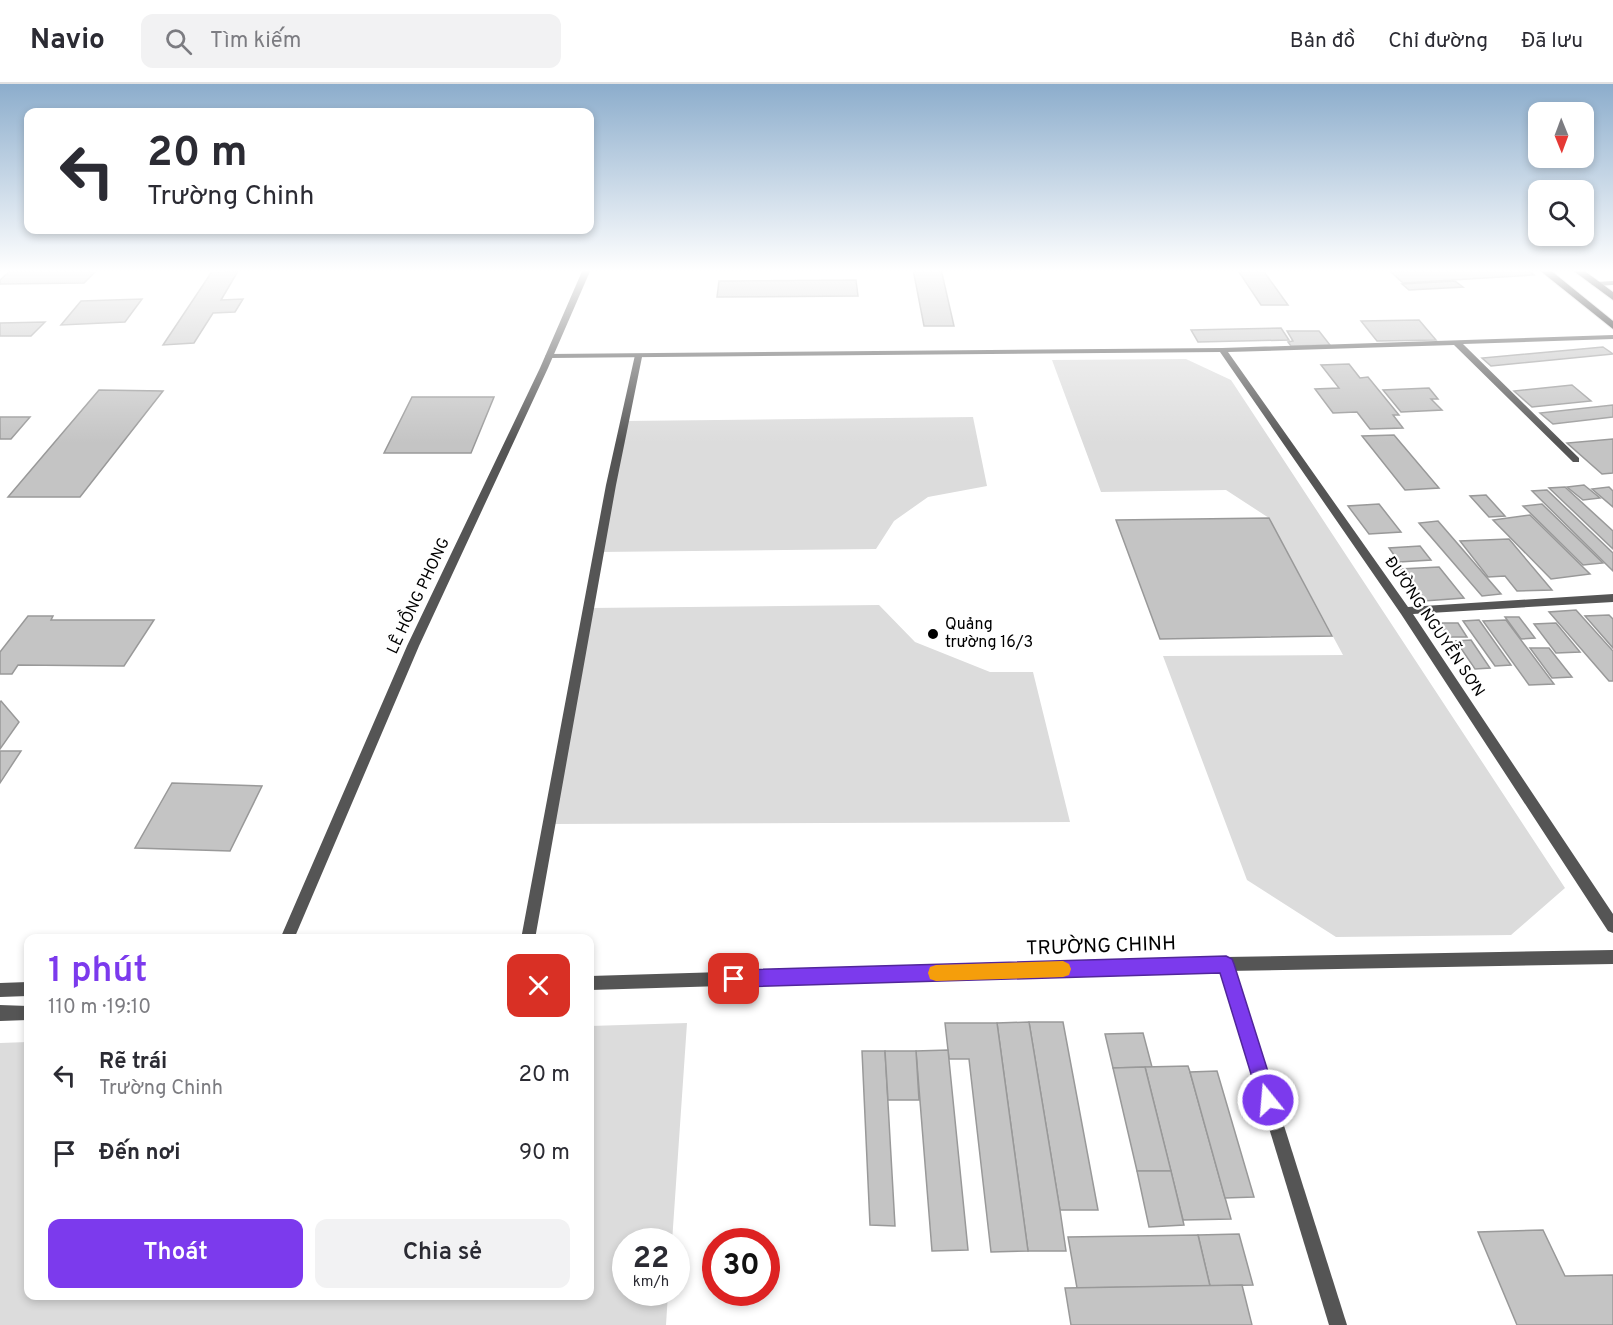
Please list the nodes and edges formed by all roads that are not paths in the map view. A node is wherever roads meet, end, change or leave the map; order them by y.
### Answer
1 (562, 327) edge
2 (1613, 337) edge
3 (1456, 342) junction
4 (1222, 350) junction
5 (549, 356) junction
6 (638, 357) junction
7 (1576, 460) dead end
8 (1613, 598) edge
9 (1405, 611) junction
10 (1613, 926) edge
11 (289, 934) edge
12 (529, 934) edge
13 (1613, 957) edge
14 (1226, 964) junction
15 (594, 983) edge
16 (24, 989) edge
17 (0, 990) edge
18 (0, 1013) edge
19 (24, 1013) edge
20 (1338, 1325) edge

1 - 5 street, LÊ HỒNG PHONG
2 - 3 street
3 - 4 street
3 - 7 street
4 - 6 street
4 - 9 street, ĐƯỜNG NGUYỄN SƠN
5 - 6 street
5 - 11 street, LÊ HỒNG PHONG
6 - 12 street
8 - 9 street
9 - 10 street, ĐƯỜNG NGUYỄN SƠN
13 - 14 street, TRƯỜNG CHINH
14 - 15 street, TRƯỜNG CHINH
14 - 20 street
16 - 17 street
18 - 19 street

